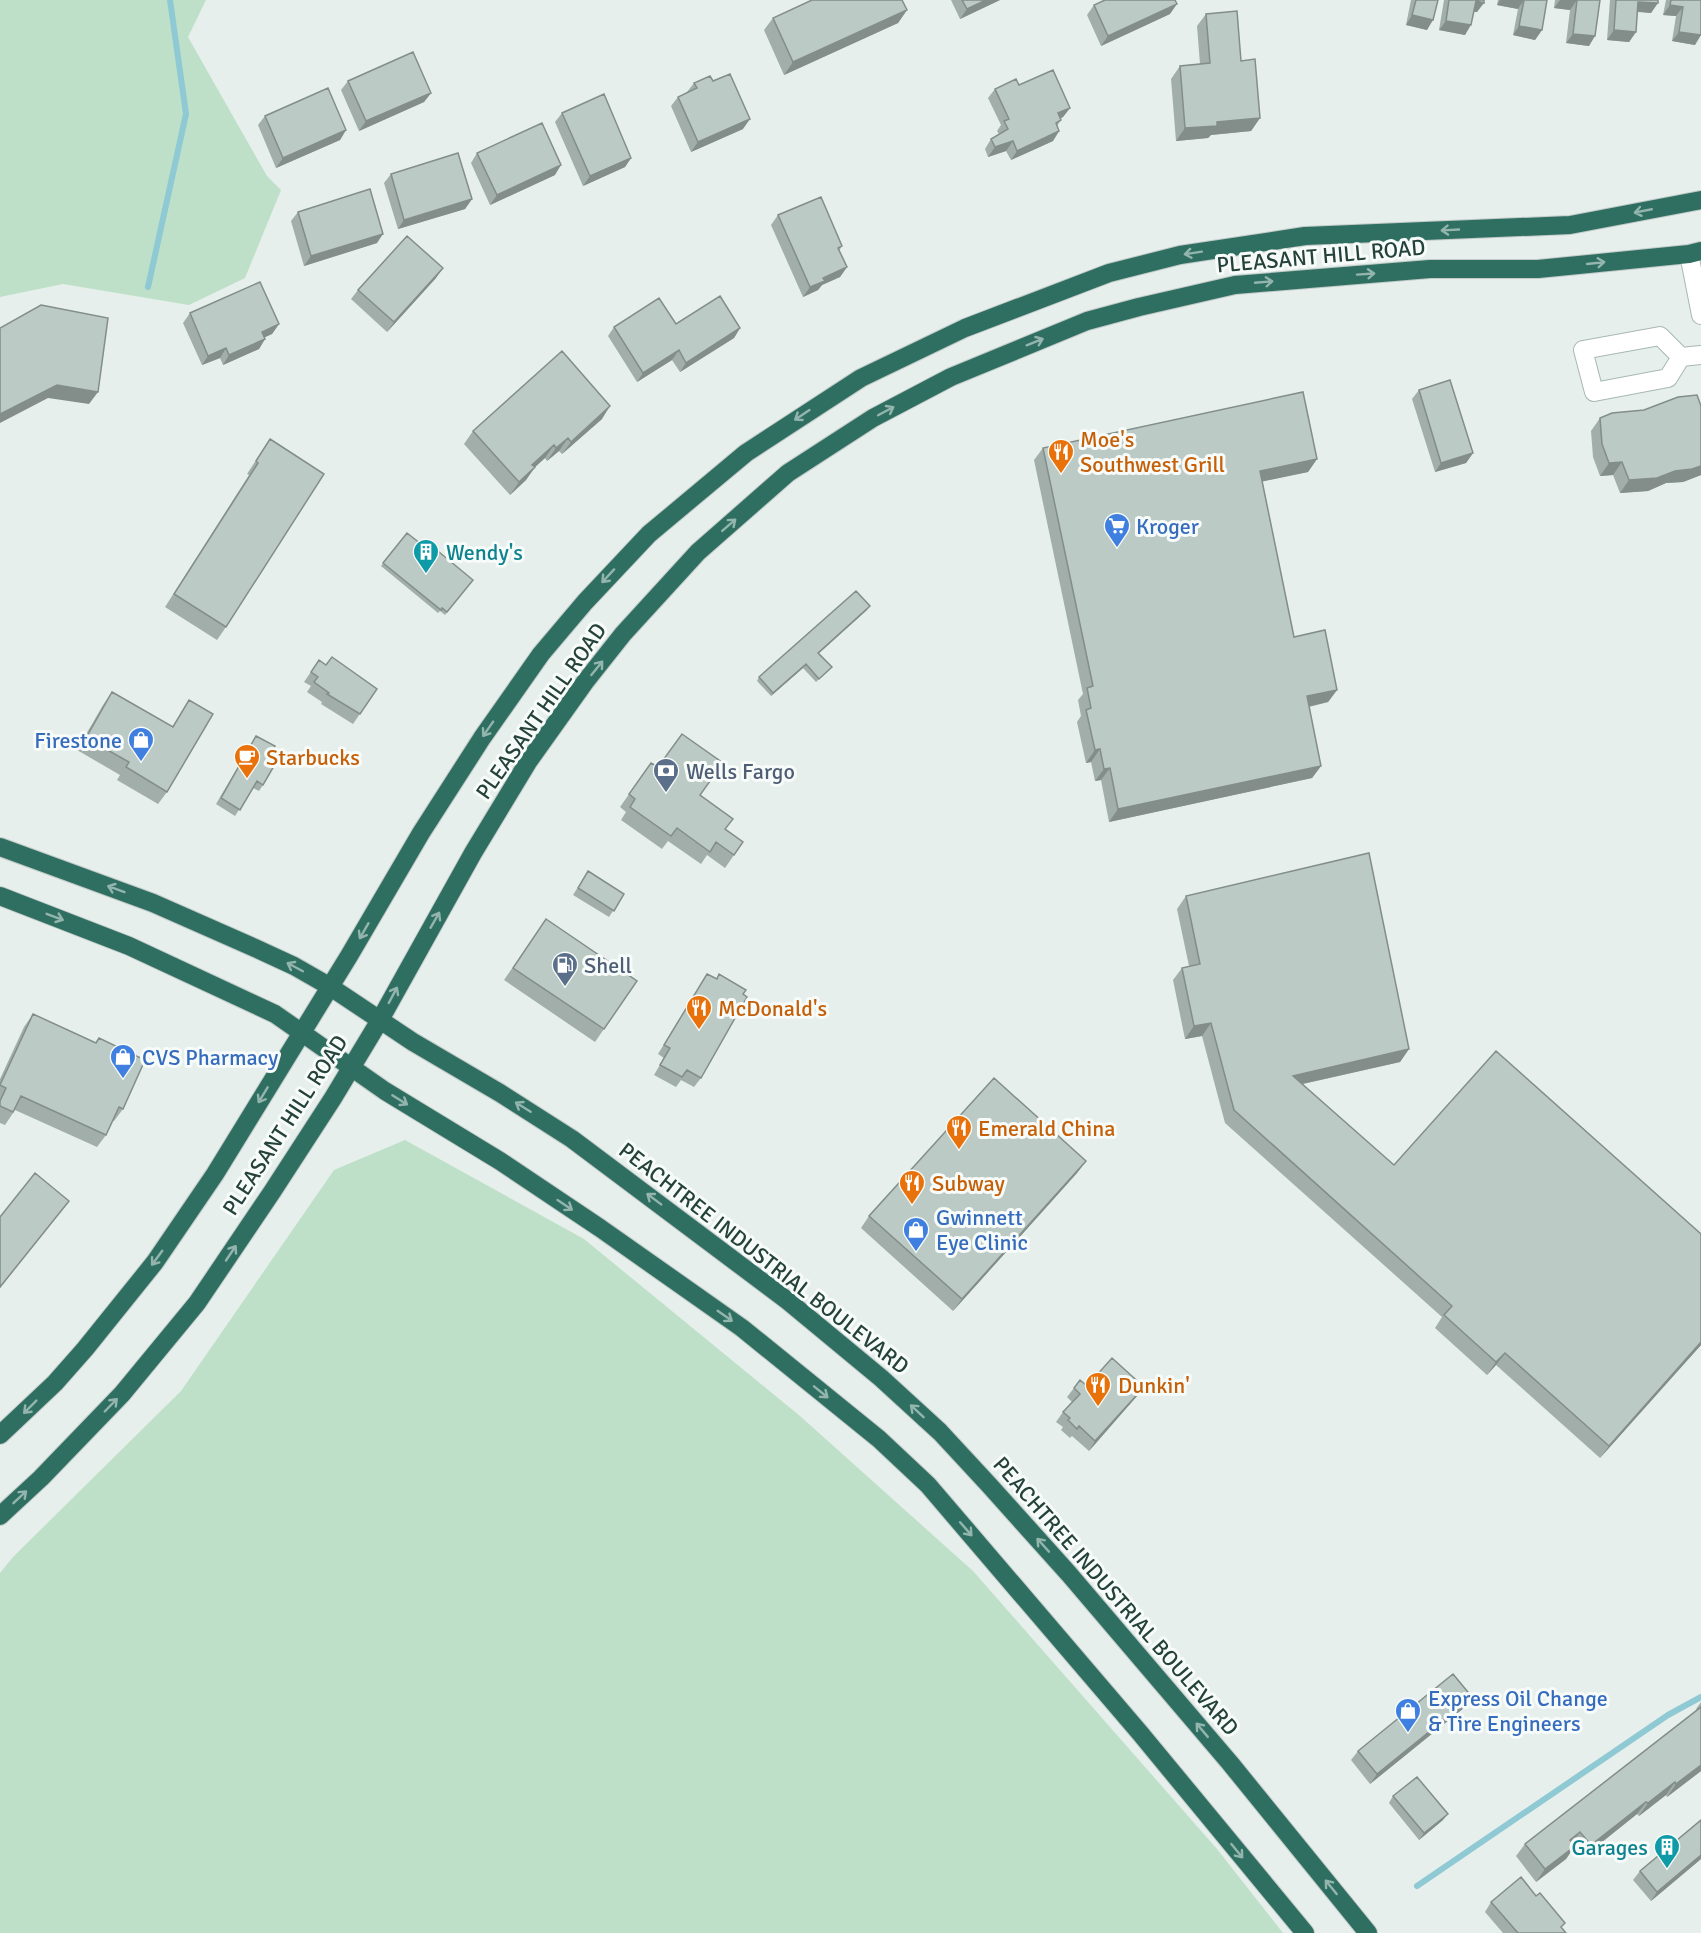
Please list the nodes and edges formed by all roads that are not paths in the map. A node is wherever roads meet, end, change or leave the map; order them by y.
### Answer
1 (1701, 200) edge
2 (1697, 250) edge
3 (1701, 315) edge
4 (1701, 354) edge
5 (1681, 357) junction
6 (0, 847) edge
7 (0, 896) edge
8 (329, 986) junction
9 (380, 1020) junction
10 (302, 1031) junction
11 (352, 1067) junction
12 (0, 1435) edge
13 (0, 1516) edge
14 (1305, 1933) edge
15 (1368, 1933) edge

1 -> 8 highway, PLEASANT HILL ROAD
2 - 3 street
9 -> 2 highway, PLEASANT HILL ROAD
4 - 5 street
5 - 5 street
8 -> 6 highway, PEACHTREE INDUSTRIAL BOULEVARD
7 -> 10 highway
8 - 9 highway, PEACHTREE INDUSTRIAL BOULEVARD
8 - 10 highway, PLEASANT HILL ROAD
9 - 11 highway, PLEASANT HILL ROAD
15 -> 9 highway, PEACHTREE INDUSTRIAL BOULEVARD
10 - 11 highway
10 -> 12 highway, PLEASANT HILL ROAD
13 -> 11 highway, PLEASANT HILL ROAD
11 -> 14 highway

